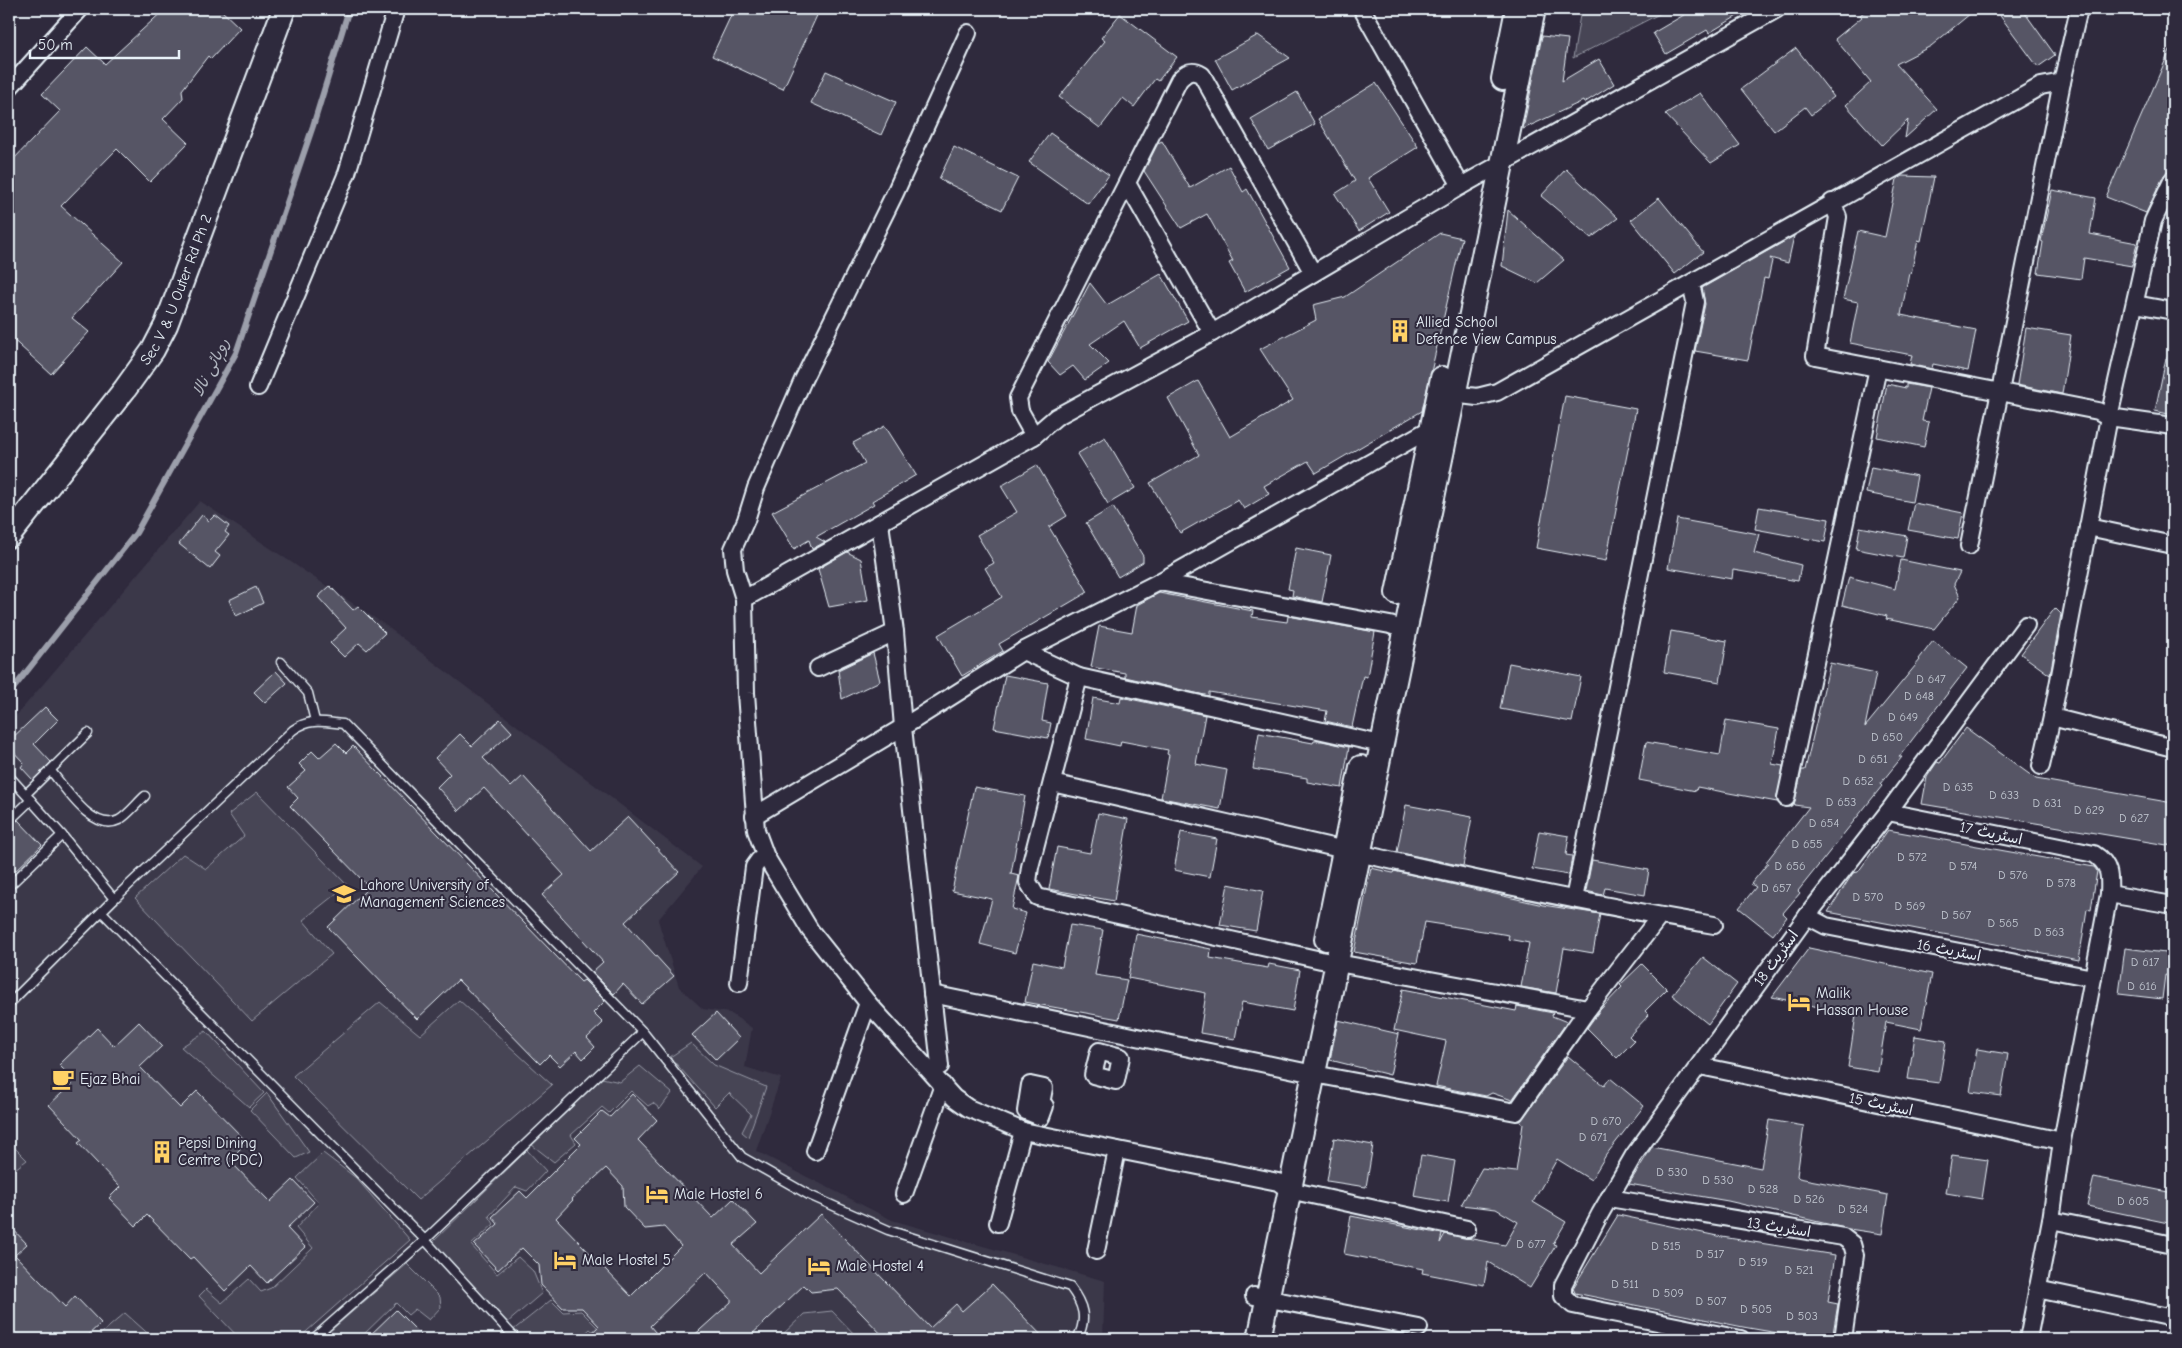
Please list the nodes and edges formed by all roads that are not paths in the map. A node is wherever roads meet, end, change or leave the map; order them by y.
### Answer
1 (80, 9) edge
2 (284, 9) edge
3 (396, 9) edge
4 (1362, 9) edge
5 (1517, 9) edge
6 (1534, 9) edge
7 (1777, 9) edge
8 (2080, 9) edge
9 (1754, 14) edge
10 (968, 33) dead end
11 (2062, 82) junction
12 (9, 88) edge
13 (1493, 169) junction
14 (2173, 179) edge
15 (1128, 185) junction
16 (1461, 186) junction
17 (1832, 202) junction
18 (1313, 273) junction
19 (1688, 285) junction
20 (2134, 304) junction
21 (2173, 311) edge
22 (1212, 333) junction
23 (1878, 368) junction
24 (258, 387) dead end
25 (1999, 392) junction
26 (1446, 394) junction
27 (2109, 417) junction
28 (2173, 426) edge
29 (1439, 430) junction
30 (1034, 436) junction
31 (880, 523) junction
32 (2088, 527) junction
33 (9, 536) edge
34 (2173, 545) edge
35 (1969, 546) dead end
36 (1160, 582) junction
37 (744, 599) junction
38 (2026, 625) dead end
39 (1397, 627) junction
40 (895, 632) junction
41 (1023, 651) junction
42 (281, 662) dead end
43 (818, 668) dead end
44 (1079, 677) junction
45 (2052, 717) junction
46 (315, 721) junction
47 (903, 727) junction
48 (88, 733) dead end
49 (1374, 742) junction
50 (2173, 748) edge
51 (2041, 766) dead end
52 (51, 771) junction
53 (9, 776) edge
54 (1052, 783) junction
55 (145, 796) dead end
56 (28, 797) junction
57 (1786, 798) dead end
58 (1888, 812) junction
59 (754, 816) junction
60 (9, 821) edge
61 (62, 835) junction
62 (1352, 851) junction
63 (766, 857) junction
64 (9, 886) edge
65 (2109, 894) junction
66 (114, 899) junction
67 (1574, 899) junction
68 (2173, 905) edge
69 (102, 912) junction
70 (1660, 916) junction
71 (1807, 916) junction
72 (1714, 925) dead end
73 (1329, 961) junction
74 (2093, 978) junction
75 (739, 982) dead end
76 (932, 994) junction
77 (868, 1003) junction
78 (9, 1004) edge
79 (1588, 1008) junction
80 (643, 1032) junction
81 (1700, 1066) junction
82 (931, 1071) junction
83 (1308, 1073) junction
84 (942, 1085) junction
85 (1023, 1131) junction
86 (2062, 1141) junction
87 (1117, 1150) junction
88 (815, 1151) dead end
89 (1284, 1186) junction
90 (904, 1194) dead end
91 (1609, 1198) junction
92 (2051, 1220) junction
93 (998, 1223) dead end
94 (1466, 1229) dead end
95 (425, 1240) junction
96 (2173, 1245) edge
97 (1096, 1251) dead end
98 (2037, 1289) junction
99 (1260, 1297) junction
100 (2173, 1318) edge
101 (1419, 1328) dead end
102 (1702, 1335) edge
103 (313, 1339) edge
104 (516, 1339) edge
105 (1077, 1339) edge
106 (1245, 1339) edge
107 (1258, 1339) edge
108 (1741, 1339) edge
109 (1843, 1339) edge
110 (2028, 1339) edge

1 - 12 street
2 - 33 street, Sec V & U Outer Rd Ph 2
3 - 24 street
4 - 16 street
5 - 13 street
6 - 13 street
7 - 9 street
8 - 11 street
9 - 13 street
10 - 37 street
11 - 17 street
11 - 25 street
13 - 16 street
13 - 26 street
14 - 20 street
15 - 18 street
15 - 22 street
15 - 30 street
16 - 18 street
17 - 19 street
17 - 23 street
18 - 22 street
19 - 26 street
19 - 67 street
20 - 21 street
20 - 27 street
22 - 30 street
23 - 25 street
23 - 57 street
25 - 27 street
25 - 35 street
26 - 29 street
27 - 28 street
27 - 32 street
29 - 36 street
29 - 39 street
30 - 31 street
31 - 37 street
31 - 40 street
32 - 34 street
32 - 45 street
36 - 39 street
36 - 41 street
37 - 59 street
38 - 58 street, اسٹریٹ 18
39 - 49 street
40 - 43 street
40 - 47 street
41 - 44 street
41 - 47 street
42 - 46 lane
44 - 49 street
44 - 54 street
45 - 50 street
45 - 51 street
46 - 66 lane
46 - 80 lane
47 - 59 street
47 - 76 street
48 - 52 lane
49 - 62 street
52 - 55 lane
52 - 56 lane
53 - 56 lane
54 - 62 street
54 - 73 street
56 - 60 lane
56 - 61 lane
58 - 65 street, اسٹریٹ 17
58 - 71 street, اسٹریٹ 18
59 - 63 street
61 - 64 lane
61 - 66 lane
62 - 67 street
62 - 73 street
63 - 75 street
63 - 77 street
65 - 68 street
65 - 74 street
66 - 69 lane
67 - 70 street
69 - 78 lane
69 - 95 lane
70 - 72 street
70 - 79 street
71 - 74 street, اسٹریٹ 16
71 - 81 street, اسٹریٹ 18
73 - 79 street
73 - 83 street
74 - 86 street
76 - 82 street
76 - 83 street
77 - 82 street
77 - 88 street
79 - 83 street
80 - 95 lane
80 - 105 lane
81 - 86 street, اسٹریٹ 15
81 - 91 street, اسٹریٹ 18
82 - 84 street
83 - 89 street
84 - 85 street
84 - 90 street
85 - 87 street
85 - 93 street
86 - 92 street
87 - 89 street
87 - 97 street
89 - 94 street
89 - 99 street
91 - 102 street, اسٹریٹ 18
91 - 109 street, اسٹریٹ 13
92 - 96 street
92 - 98 street
95 - 103 lane
95 - 104 lane
98 - 100 street
98 - 110 street
99 - 101 street
99 - 106 street
99 - 107 street
102 - 108 street

